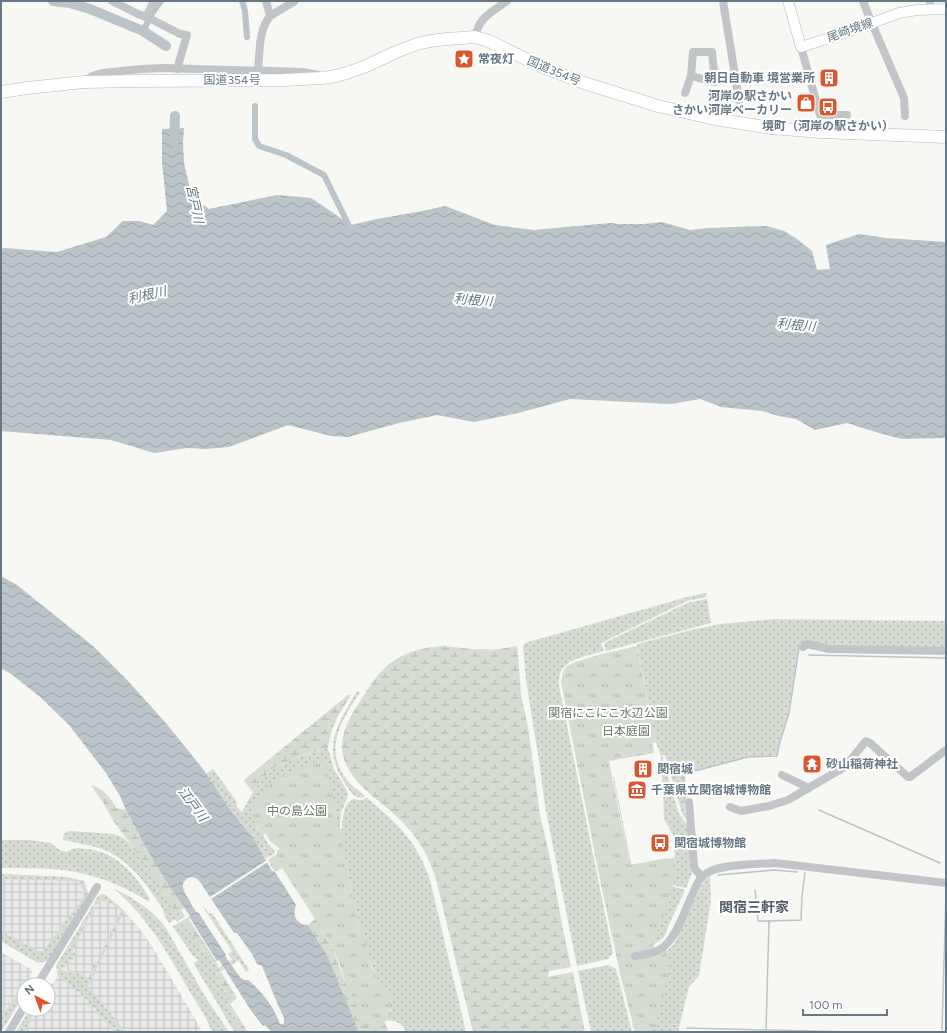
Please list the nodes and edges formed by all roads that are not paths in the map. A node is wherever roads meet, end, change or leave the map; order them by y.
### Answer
1 (112, 1) edge
2 (154, 1) edge
3 (266, 1) edge
4 (295, 1) edge
5 (507, 1) edge
6 (723, 1) edge
7 (788, 1) edge
8 (863, 1) edge
9 (930, 5) edge
10 (946, 9) edge
11 (270, 16) junction
12 (148, 18) junction
13 (872, 22) junction
14 (475, 37) junction
15 (801, 47) junction
16 (177, 69) junction
17 (258, 71) junction
18 (691, 76) dead end
19 (323, 78) junction
20 (84, 82) junction
21 (1, 92) edge
22 (685, 93) dead end
23 (738, 100) dead end
24 (847, 115) dead end
25 (905, 116) dead end
26 (946, 137) edge
27 (803, 647) dead end
28 (946, 651) edge
29 (946, 750) edge
30 (782, 776) dead end
31 (809, 788) junction
32 (689, 802) dead end
33 (730, 807) dead end
34 (702, 877) junction
35 (946, 883) edge
36 (97, 887) dead end
37 (635, 956) dead end
38 (42, 977) edge
39 (18, 1017) edge
40 (9, 1032) edge

1 - 12 street
2 - 12 street
3 - 11 street
4 - 11 street
5 - 14 street
6 - 23 street
7 - 15 main road
8 - 13 street
9 - 10 main road, 尾崎境線
9 - 13 main road, 尾崎境線
11 - 17 street
12 - 16 street
13 - 15 main road, 尾崎境線
13 - 25 street
14 - 19 highway, 国道354号
14 - 26 highway, 国道354号
15 - 24 street
16 - 17 street
16 - 20 street
17 - 19 street
18 - 22 street
19 - 20 highway, 国道354号
20 - 21 highway, 国道354号
27 - 28 street
29 - 31 street
30 - 31 street
31 - 33 street
32 - 34 street
34 - 35 street
34 - 37 street
36 - 38 street
39 - 40 street

